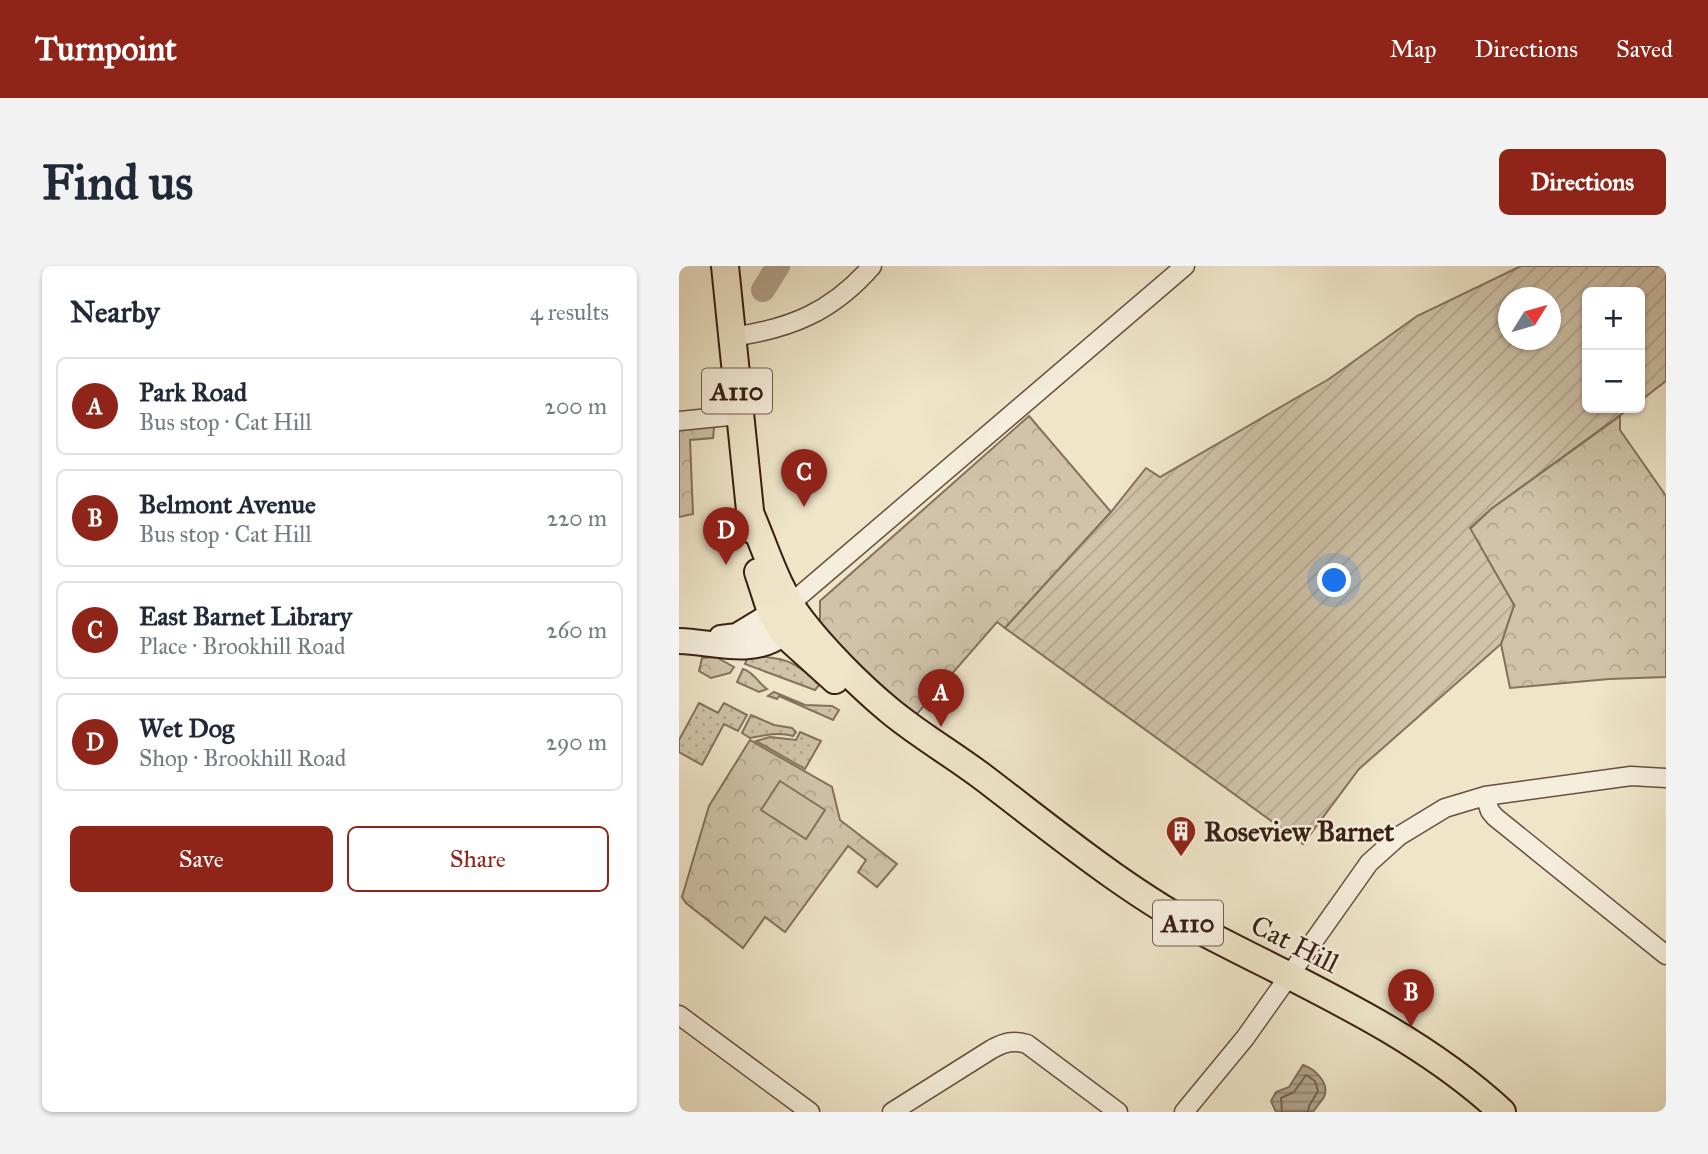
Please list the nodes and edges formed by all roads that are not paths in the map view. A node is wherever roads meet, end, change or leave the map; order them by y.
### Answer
1 (725, 266) edge
2 (872, 266) edge
3 (1185, 266) edge
4 (731, 337) junction
5 (740, 415) junction
6 (679, 421) edge
7 (782, 617) junction
8 (689, 641) edge
9 (1666, 778) edge
10 (1485, 796) junction
11 (1666, 955) edge
12 (1289, 975) junction
13 (679, 1015) edge
14 (810, 1112) edge
15 (892, 1112) edge
16 (1118, 1112) edge
17 (1184, 1112) edge
18 (1502, 1112) edge

1 - 4 main road, A110
2 - 4 street
3 - 7 street
4 - 5 main road, A110
5 - 6 street
5 - 7 main road, A110
7 - 8 main road
7 - 12 main road, Cat Hill / A110
9 - 10 street
10 - 11 street
10 - 12 street
12 - 17 street
12 - 18 main road, Cat Hill / A110
13 - 14 street
15 - 16 street

